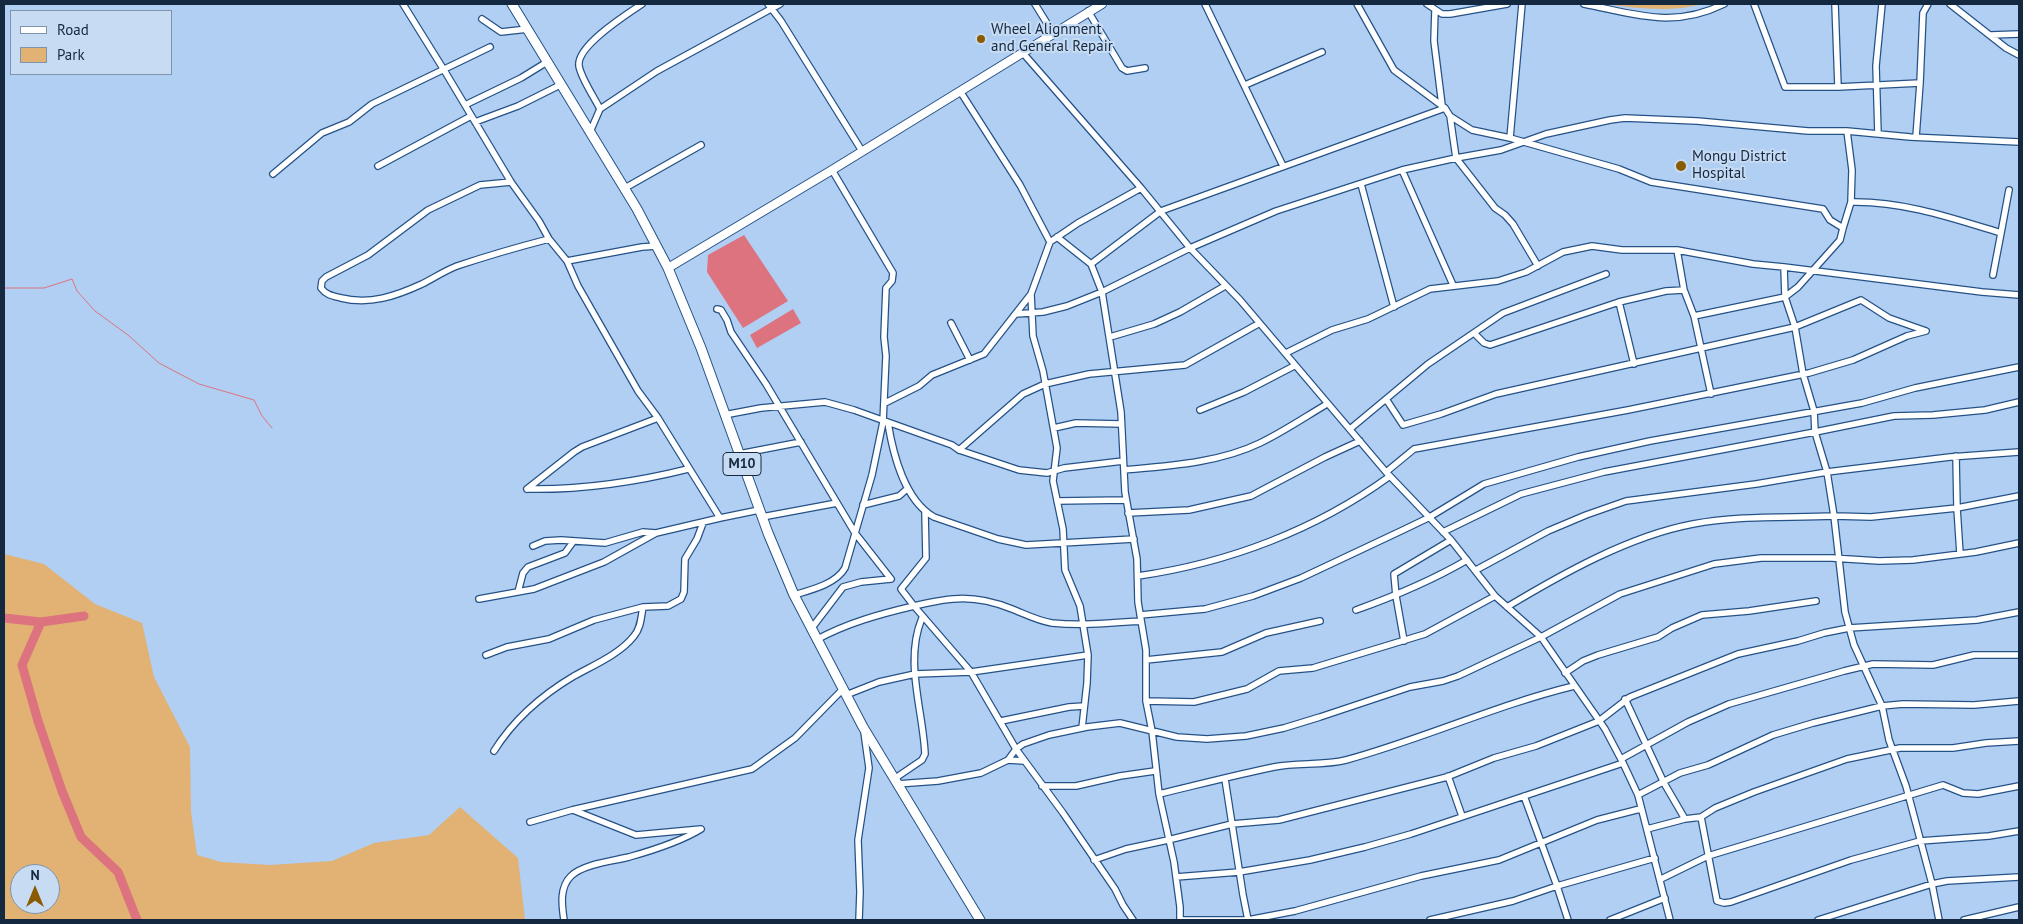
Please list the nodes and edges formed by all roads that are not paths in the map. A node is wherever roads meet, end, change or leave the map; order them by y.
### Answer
1 (403, 4) edge
2 (512, 4) edge
3 (642, 4) edge
4 (780, 4) edge
5 (1035, 4) edge
6 (1102, 4) edge
7 (1204, 4) edge
8 (1357, 4) edge
9 (1427, 4) edge
10 (1507, 4) edge
11 (1522, 4) edge
12 (1584, 4) edge
13 (1724, 4) edge
14 (1754, 4) edge
15 (1835, 4) edge
16 (1882, 4) edge
17 (1928, 4) edge
18 (1950, 4) edge
19 (769, 6) edge
20 (1435, 10) junction
21 (1088, 11) junction
22 (482, 19) dead end
23 (528, 28) junction
24 (1053, 33) junction
25 (2019, 34) edge
26 (1991, 35) junction
27 (490, 47) dead end
28 (1022, 52) junction
29 (1322, 52) dead end
30 (2019, 54) edge
31 (547, 62) junction
32 (1145, 68) dead end
33 (444, 70) junction
34 (1920, 83) junction
35 (562, 84) junction
36 (1877, 84) junction
37 (1245, 85) junction
38 (1838, 87) junction
39 (960, 91) junction
40 (465, 105) junction
41 (1444, 107) junction
42 (600, 109) junction
43 (471, 116) junction
44 (1450, 116) junction
45 (476, 122) junction
46 (1847, 131) junction
47 (590, 132) junction
48 (1878, 134) junction
49 (1916, 137) junction
50 (1510, 138) junction
51 (1524, 142) junction
52 (2019, 142) edge
53 (701, 145) dead end
54 (862, 152) junction
55 (1456, 158) junction
56 (378, 166) dead end
57 (1283, 166) junction
58 (832, 170) junction
59 (1402, 170) junction
60 (273, 174) dead end
61 (511, 182) junction
62 (1361, 184) junction
63 (625, 188) junction
64 (1141, 188) junction
65 (2010, 190) dead end
66 (1851, 202) junction
67 (1161, 211) junction
68 (1842, 228) junction
69 (2001, 233) junction
70 (1057, 237) junction
71 (549, 239) junction
72 (1050, 242) junction
73 (657, 246) junction
74 (1190, 248) junction
75 (1677, 250) junction
76 (567, 261) junction
77 (1091, 264) junction
78 (1538, 266) junction
79 (1784, 267) junction
80 (668, 268) junction
81 (1813, 270) junction
82 (1606, 274) dead end
83 (1993, 275) dead end
84 (1225, 286) junction
85 (1453, 286) junction
86 (1684, 290) junction
87 (1102, 292) junction
88 (1031, 294) junction
89 (2019, 295) edge
90 (1785, 297) junction
91 (1619, 302) junction
92 (1394, 307) junction
93 (717, 309) dead end
94 (1032, 313) junction
95 (1016, 314) junction
96 (1694, 316) junction
97 (951, 323) dead end
98 (1258, 324) junction
99 (1794, 328) junction
100 (1474, 333) junction
101 (1110, 337) junction
102 (1702, 349) junction
103 (1286, 354) junction
104 (970, 360) junction
105 (1634, 364) junction
106 (1294, 366) junction
107 (2019, 367) edge
108 (1115, 370) junction
109 (1803, 374) junction
110 (1045, 384) junction
111 (1711, 394) junction
112 (1386, 399) junction
113 (2019, 402) edge
114 (885, 403) junction
115 (1327, 404) junction
116 (779, 408) junction
117 (1200, 410) dead end
118 (1814, 411) junction
119 (724, 415) junction
120 (658, 418) junction
121 (885, 423) junction
122 (1121, 424) junction
123 (1054, 428) junction
124 (1350, 429) junction
125 (1815, 432) junction
126 (1360, 441) junction
127 (800, 442) junction
128 (959, 450) junction
129 (2019, 452) edge
130 (739, 454) junction
131 (1956, 456) junction
132 (1123, 461) junction
133 (688, 469) junction
134 (1124, 470) junction
135 (1053, 471) junction
136 (1827, 472) junction
137 (1388, 474) junction
138 (908, 489) junction
139 (2019, 496) edge
140 (1057, 500) junction
141 (1126, 500) junction
142 (837, 503) junction
143 (863, 504) junction
144 (1957, 508) junction
145 (925, 512) junction
146 (761, 513) junction
147 (1128, 513) junction
148 (1834, 516) junction
149 (720, 518) junction
150 (1428, 518) junction
151 (703, 523) junction
152 (1443, 532) junction
153 (656, 533) junction
154 (855, 533) junction
155 (1134, 539) junction
156 (1450, 540) junction
157 (572, 542) junction
158 (1064, 543) junction
159 (2019, 543) edge
160 (533, 546) dead end
161 (1960, 554) junction
162 (1838, 558) junction
163 (1467, 560) junction
164 (1476, 570) junction
165 (1138, 576) junction
166 (840, 577) junction
167 (892, 578) junction
168 (843, 587) junction
169 (901, 589) junction
170 (518, 592) junction
171 (794, 595) junction
172 (1396, 596) junction
173 (1495, 596) junction
174 (479, 599) dead end
175 (1816, 601) dead end
176 (914, 606) junction
177 (643, 607) junction
178 (1506, 607) junction
179 (1356, 610) dead end
180 (2019, 612) edge
181 (922, 618) junction
182 (1141, 618) junction
183 (1320, 621) dead end
184 (1082, 624) junction
185 (1849, 628) junction
186 (811, 629) junction
187 (1541, 637) junction
188 (816, 640) junction
189 (1404, 642) junction
190 (1088, 655) junction
191 (2019, 655) edge
192 (486, 656) dead end
193 (1146, 660) junction
194 (1864, 666) junction
195 (971, 672) junction
196 (1565, 673) junction
197 (915, 674) junction
198 (1574, 686) junction
199 (845, 692) junction
200 (1625, 699) junction
201 (1146, 701) junction
202 (2019, 701) edge
203 (1084, 706) junction
204 (1882, 706) junction
205 (1001, 721) junction
206 (1599, 721) junction
207 (863, 727) junction
208 (1082, 728) junction
209 (1152, 731) junction
210 (2019, 741) edge
211 (1648, 746) junction
212 (1016, 749) junction
213 (1892, 750) junction
214 (494, 751) dead end
215 (1008, 760) junction
216 (1024, 761) junction
217 (1622, 761) junction
218 (1155, 771) junction
219 (1448, 776) junction
220 (1225, 779) junction
221 (895, 781) junction
222 (1664, 783) junction
223 (1042, 786) junction
224 (2019, 786) edge
225 (1159, 794) junction
226 (1524, 796) junction
227 (1638, 796) junction
228 (1908, 797) junction
229 (1640, 808) junction
230 (572, 810) junction
231 (1462, 816) junction
232 (1701, 817) junction
233 (1685, 819) junction
234 (530, 822) dead end
235 (1232, 824) junction
236 (1647, 829) junction
237 (2019, 831) edge
238 (1168, 840) junction
239 (1920, 841) junction
240 (1540, 843) junction
241 (1708, 856) junction
242 (1655, 858) junction
243 (1094, 860) junction
244 (1239, 872) junction
245 (2019, 877) edge
246 (1176, 878) junction
247 (1661, 879) junction
248 (1932, 884) junction
249 (1557, 886) junction
250 (1665, 898) junction
251 (2019, 907) edge
252 (564, 920) edge
253 (859, 920) edge
254 (980, 920) edge
255 (1133, 920) edge
256 (1180, 920) edge
257 (1248, 920) edge
258 (1431, 920) edge
259 (1568, 920) edge
260 (1610, 920) edge
261 (1670, 920) edge
262 (1818, 920) edge
263 (1939, 920) edge
264 (1964, 920) edge

1 - 33 street
2 - 23 main road, M10
3 - 42 street
4 - 19 street
5 - 24 street
6 - 21 main road
7 - 37 street
8 - 41 street
9 - 20 street
10 - 20 street
11 - 50 street
12 - 13 street
14 - 38 street
15 - 38 street
16 - 36 street
17 - 34 street
18 - 26 street
19 - 42 street
19 - 54 street
20 - 41 street
21 - 24 main road
21 - 32 street
22 - 23 street
23 - 31 main road, M10
24 - 28 main road
25 - 26 street
26 - 30 street
27 - 33 street
28 - 39 main road
28 - 64 street
29 - 37 street
31 - 35 main road, M10
31 - 40 street
33 - 40 street
33 - 60 street
34 - 36 street
34 - 49 street
35 - 45 street
35 - 47 main road, M10
36 - 38 street
36 - 48 street
37 - 57 street
39 - 54 main road
39 - 72 street
40 - 43 street
41 - 44 street
41 - 57 street
42 - 47 street
43 - 45 street
43 - 56 street
44 - 50 street
44 - 55 street
45 - 61 street
46 - 48 street
46 - 51 street
46 - 66 street
47 - 63 main road, M10
48 - 49 street
49 - 52 street
50 - 51 street
51 - 55 street
51 - 68 street
53 - 63 street
54 - 58 main road
55 - 59 street
55 - 78 street
57 - 67 street
58 - 80 main road
58 - 114 street
59 - 62 street
59 - 85 street
61 - 71 street
61 - 71 street
62 - 74 street
62 - 92 street
63 - 73 main road, M10
64 - 67 street
64 - 70 street
65 - 69 street
66 - 68 street
66 - 69 street
67 - 74 street
67 - 77 street
68 - 81 street
69 - 83 street
70 - 72 street
70 - 77 street
71 - 76 street
72 - 88 street
73 - 76 street
73 - 80 main road, M10
74 - 84 street
74 - 87 street
75 - 78 street
75 - 79 street
75 - 86 street
76 - 120 street
77 - 87 street
78 - 85 street
79 - 81 street
79 - 90 street
80 - 119 main road, M10
81 - 89 street
81 - 90 street
82 - 100 street
84 - 98 street
84 - 101 street
85 - 92 street
86 - 91 street
86 - 96 street
87 - 94 street
87 - 101 street
88 - 94 street
88 - 95 street
90 - 96 street
90 - 99 street
91 - 100 street
91 - 105 street
92 - 103 street
93 - 116 street
94 - 95 street
94 - 110 street
95 - 104 street
96 - 102 street
97 - 104 street
98 - 103 street
98 - 108 street
99 - 102 street
99 - 109 street
99 - 109 street
100 - 112 street
101 - 108 street
102 - 105 street
102 - 111 street
103 - 106 street
104 - 114 street
105 - 112 street
106 - 115 street
106 - 117 street
107 - 118 street
108 - 110 street
108 - 122 street
109 - 111 street
109 - 118 street
110 - 123 street
110 - 128 street
111 - 137 street
112 - 124 street
113 - 125 street
114 - 121 street
115 - 124 street
115 - 134 street
116 - 119 street
116 - 121 street
116 - 127 street
118 - 125 street
118 - 150 street
119 - 130 main road, M10
120 - 133 street
120 - 133 street
121 - 128 street
121 - 138 street
121 - 143 street
122 - 123 street
122 - 132 street
123 - 135 street
124 - 126 street
125 - 136 street
125 - 152 street
126 - 137 street
126 - 147 street
127 - 130 street
127 - 142 street
128 - 135 street
129 - 131 street
130 - 146 main road, M10
131 - 136 street
131 - 144 street
132 - 134 street
132 - 135 street
133 - 149 street
134 - 141 street
135 - 140 street
136 - 148 street
136 - 164 street
137 - 150 street
137 - 165 street
138 - 143 street
138 - 145 street
139 - 144 street
140 - 141 street
140 - 158 street
141 - 147 street
142 - 146 street
142 - 154 street
143 - 154 street
144 - 148 street
144 - 161 street
145 - 158 street
145 - 169 street
146 - 149 street
146 - 171 main road, M10
147 - 155 street
148 - 162 street
148 - 178 street
149 - 151 street
150 - 152 street
150 - 182 street
151 - 153 street
151 - 177 street
152 - 156 street
153 - 157 street
153 - 170 street
154 - 166 street
154 - 167 street
155 - 158 street
155 - 165 street
156 - 163 street
156 - 172 street
157 - 160 street
157 - 170 street
158 - 184 street
159 - 161 street
161 - 162 street
162 - 185 street
162 - 187 street
163 - 164 street
163 - 172 street
164 - 173 street
165 - 182 street
166 - 168 street
166 - 171 street
167 - 168 street
167 - 169 street
168 - 186 street
169 - 176 street
170 - 174 street
171 - 186 main road, M10
172 - 179 street
172 - 189 street
173 - 178 street
173 - 189 street
175 - 196 street
176 - 181 street
176 - 184 street
176 - 188 street
177 - 192 street
177 - 214 street
178 - 187 street
180 - 185 street
181 - 195 street
181 - 197 street
182 - 184 street
182 - 193 street
183 - 193 street
184 - 190 street
185 - 194 street
185 - 200 street
186 - 188 main road, M10
187 - 196 street
187 - 209 street
188 - 199 main road, M10
189 - 201 street
190 - 195 street
190 - 203 street
191 - 194 street
193 - 201 street
194 - 204 street
194 - 211 street
195 - 197 street
195 - 205 street
196 - 198 street
197 - 199 street
197 - 221 street
198 - 206 street
198 - 220 street
199 - 207 main road, M10
199 - 230 street
200 - 206 street
200 - 211 street
201 - 209 street
202 - 204 street
203 - 205 street
203 - 208 street
204 - 213 street
204 - 222 street
205 - 212 street
206 - 217 street
206 - 219 street
207 - 221 main road, M10
207 - 253 street
208 - 209 street
208 - 212 street
209 - 218 street
210 - 213 street
211 - 217 street
211 - 222 street
212 - 215 street
212 - 216 street
213 - 228 street
213 - 232 street
215 - 216 street
215 - 221 street
216 - 223 street
217 - 226 street
217 - 227 street
218 - 223 street
218 - 225 street
219 - 231 street
219 - 235 street
220 - 225 street
220 - 235 street
221 - 254 main road, M10
222 - 227 street
222 - 233 street
223 - 243 street
224 - 228 street
225 - 238 street
226 - 231 street
226 - 240 street
227 - 229 street
228 - 239 street
228 - 241 street
229 - 236 street
229 - 240 street
230 - 234 street
230 - 252 street
231 - 244 street
232 - 233 street
232 - 241 street
233 - 236 street
235 - 238 street
235 - 244 street
236 - 242 street
237 - 239 street
238 - 243 street
238 - 246 street
239 - 241 street
239 - 248 street
240 - 249 street
240 - 257 street
241 - 247 street
242 - 247 street
242 - 249 street
243 - 255 street
244 - 246 street
244 - 257 street
245 - 248 street
246 - 256 street
247 - 250 street
248 - 262 street
248 - 263 street
249 - 258 street
249 - 259 street
250 - 260 street
250 - 261 street
251 - 264 street
256 - 257 street

